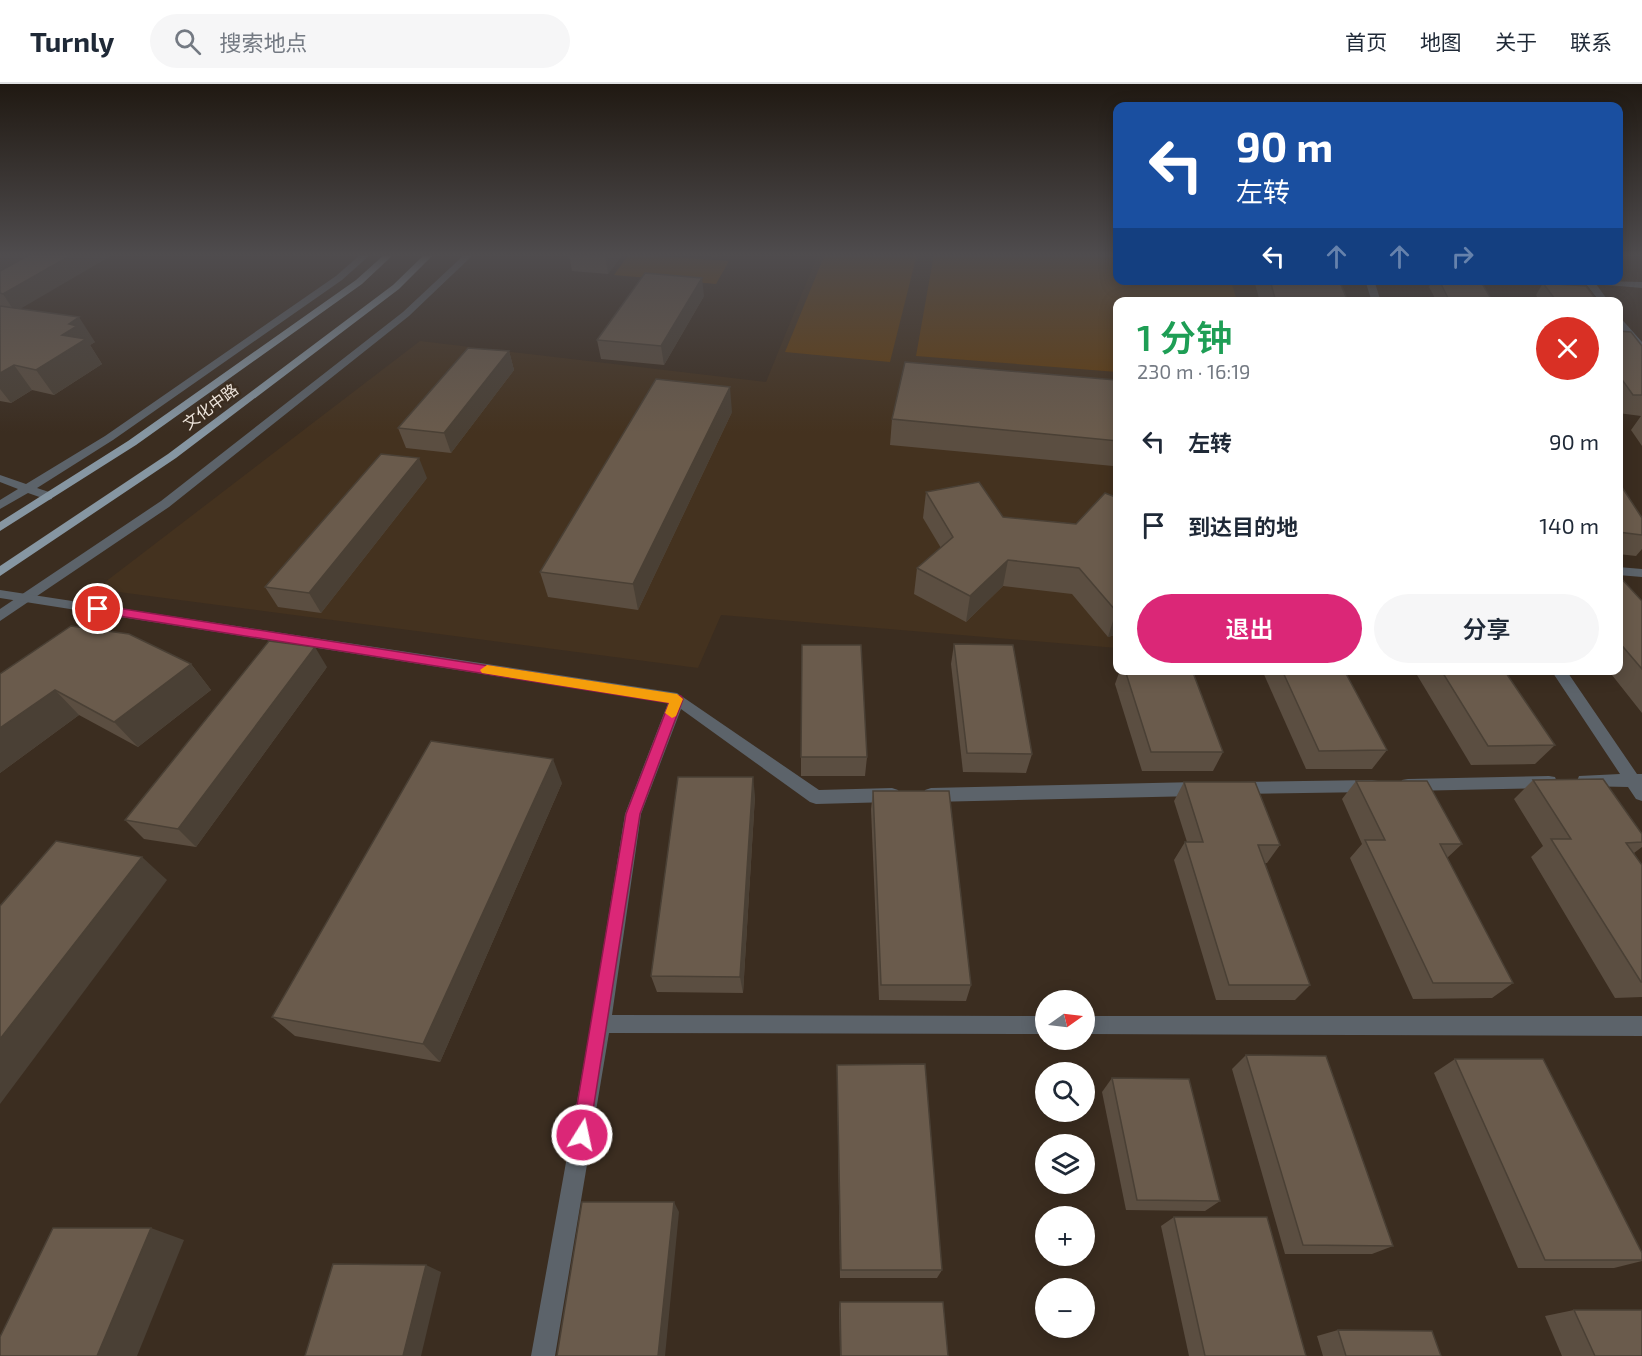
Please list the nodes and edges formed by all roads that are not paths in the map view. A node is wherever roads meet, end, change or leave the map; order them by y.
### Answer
1 (288, 313) edge
2 (315, 313) edge
3 (361, 313) edge
4 (407, 313) edge
5 (1623, 324) edge
6 (1642, 348) edge
7 (0, 478) edge
8 (28, 488) junction
9 (48, 496) junction
10 (0, 505) edge
11 (0, 527) edge
12 (1623, 571) edge
13 (0, 572) edge
14 (1642, 573) edge
15 (0, 594) edge
16 (28, 598) junction
17 (0, 616) edge
18 (1562, 675) edge
19 (677, 699) junction
20 (1637, 780) edge
21 (1642, 794) edge
22 (601, 1024) junction
23 (1035, 1025) edge
24 (1095, 1025) edge
25 (1642, 1026) edge
26 (543, 1356) edge

1 - 8 street
2 - 9 main road, 文化中路
3 - 13 main road, 文化中路
4 - 16 street
5 - 6 street
7 - 8 street
8 - 9 street
8 - 10 street
9 - 11 main road, 文化中路
12 - 14 street
15 - 16 street
16 - 17 street
16 - 19 street
18 - 20 street
19 - 20 street
19 - 22 street
20 - 21 street
22 - 23 street
22 - 26 street
24 - 25 street

